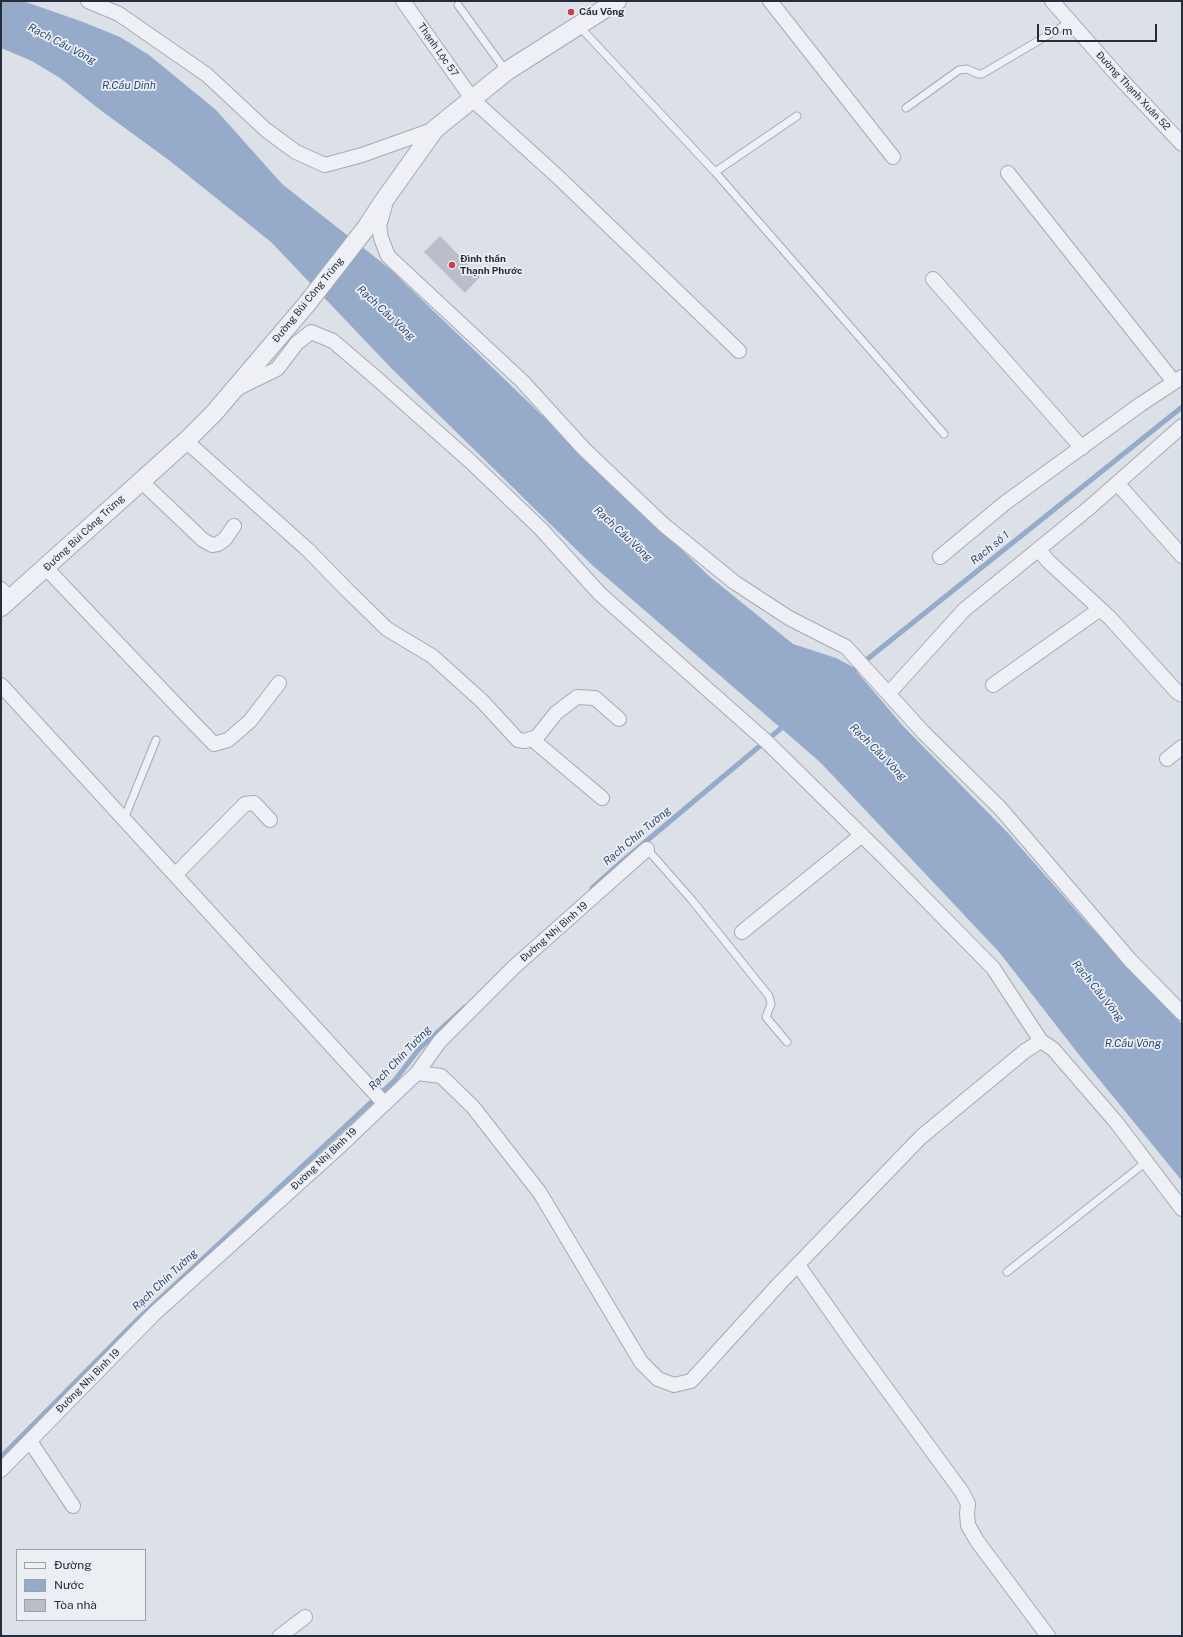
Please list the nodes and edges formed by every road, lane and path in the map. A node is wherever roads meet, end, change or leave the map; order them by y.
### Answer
1 (88, 1) edge
2 (403, 1) edge
3 (617, 1) edge
4 (770, 1) edge
5 (1052, 1) edge
6 (458, 5) dead end
7 (1070, 22) junction
8 (578, 25) junction
9 (506, 71) junction
10 (473, 100) junction
11 (906, 108) dead end
12 (797, 116) dead end
13 (435, 129) junction
14 (1182, 144) edge
15 (893, 157) dead end
16 (715, 172) junction
17 (1008, 173) dead end
18 (388, 195) junction
19 (933, 279) dead end
20 (739, 351) dead end
21 (1178, 379) edge
22 (235, 389) junction
23 (1182, 426) edge
24 (944, 434) dead end
25 (186, 441) junction
26 (1082, 448) junction
27 (141, 481) junction
28 (1117, 483) junction
29 (234, 526) dead end
30 (1039, 550) junction
31 (1182, 556) edge
32 (940, 557) dead end
33 (46, 568) junction
34 (4, 599) edge
35 (1100, 609) junction
36 (279, 683) dead end
37 (993, 684) dead end
38 (1, 685) edge
39 (889, 693) junction
40 (1182, 695) edge
41 (619, 719) dead end
42 (156, 740) dead end
43 (533, 740) junction
44 (1182, 748) edge
45 (1167, 759) dead end
46 (602, 798) dead end
47 (124, 819) junction
48 (270, 820) dead end
49 (862, 835) junction
50 (647, 849) joint
51 (175, 875) junction
52 (742, 932) dead end
53 (1182, 1013) edge
54 (1041, 1041) junction
55 (787, 1042) dead end
56 (417, 1073) junction
57 (383, 1103) junction
58 (1146, 1162) junction
59 (1182, 1209) edge
60 (798, 1265) junction
61 (1007, 1272) dead end
62 (30, 1441) junction
63 (1, 1470) edge
64 (73, 1506) dead end
65 (305, 1617) dead end
66 (280, 1636) edge
67 (1048, 1636) edge

1 - 13 street
2 - 10 street, Thạnh Lộc 57
3 - 8 street, Đường Bùi Công Trừng
4 - 15 street
5 - 7 street, Đường Thạnh Xuân 52
6 - 9 lane
7 - 11 lane
7 - 14 street, Đường Thạnh Xuân 52
8 - 9 street, Đường Bùi Công Trừng
8 - 16 lane
9 - 10 street, Đường Bùi Công Trừng
10 - 13 street, Đường Bùi Công Trừng
10 - 20 street, Thạnh Lộc 57
12 - 16 lane
13 - 18 street, Đường Bùi Công Trừng
16 - 24 lane
17 - 21 street
18 - 22 street, Đường Bùi Công Trừng
18 - 39 street
19 - 26 street
21 - 26 street
22 - 25 street, Đường Bùi Công Trừng
22 - 49 street
23 - 28 street
25 - 27 street, Đường Bùi Công Trừng
25 - 43 street
26 - 32 street
27 - 29 street
27 - 33 street, Đường Bùi Công Trừng
28 - 30 street
28 - 31 street
30 - 35 street
30 - 39 street
33 - 34 street, Đường Bùi Công Trừng
33 - 36 street
35 - 37 street
35 - 40 street
38 - 47 street
39 - 53 street
41 - 43 street
42 - 47 lane
43 - 46 street
44 - 45 street
47 - 51 street
48 - 51 street
49 - 52 street
49 - 54 street
50 - 55 lane
50 - 56 street, Đường Nhị Bình 19
51 - 57 street
54 - 58 street
54 - 60 street
56 - 57 street, Đường Nhị Bình 19
56 - 60 street
57 - 62 street, Đường Nhị Bình 19
58 - 59 street
58 - 61 lane
60 - 67 street
62 - 63 street, Đường Nhị Bình 19
62 - 64 street
65 - 66 street

